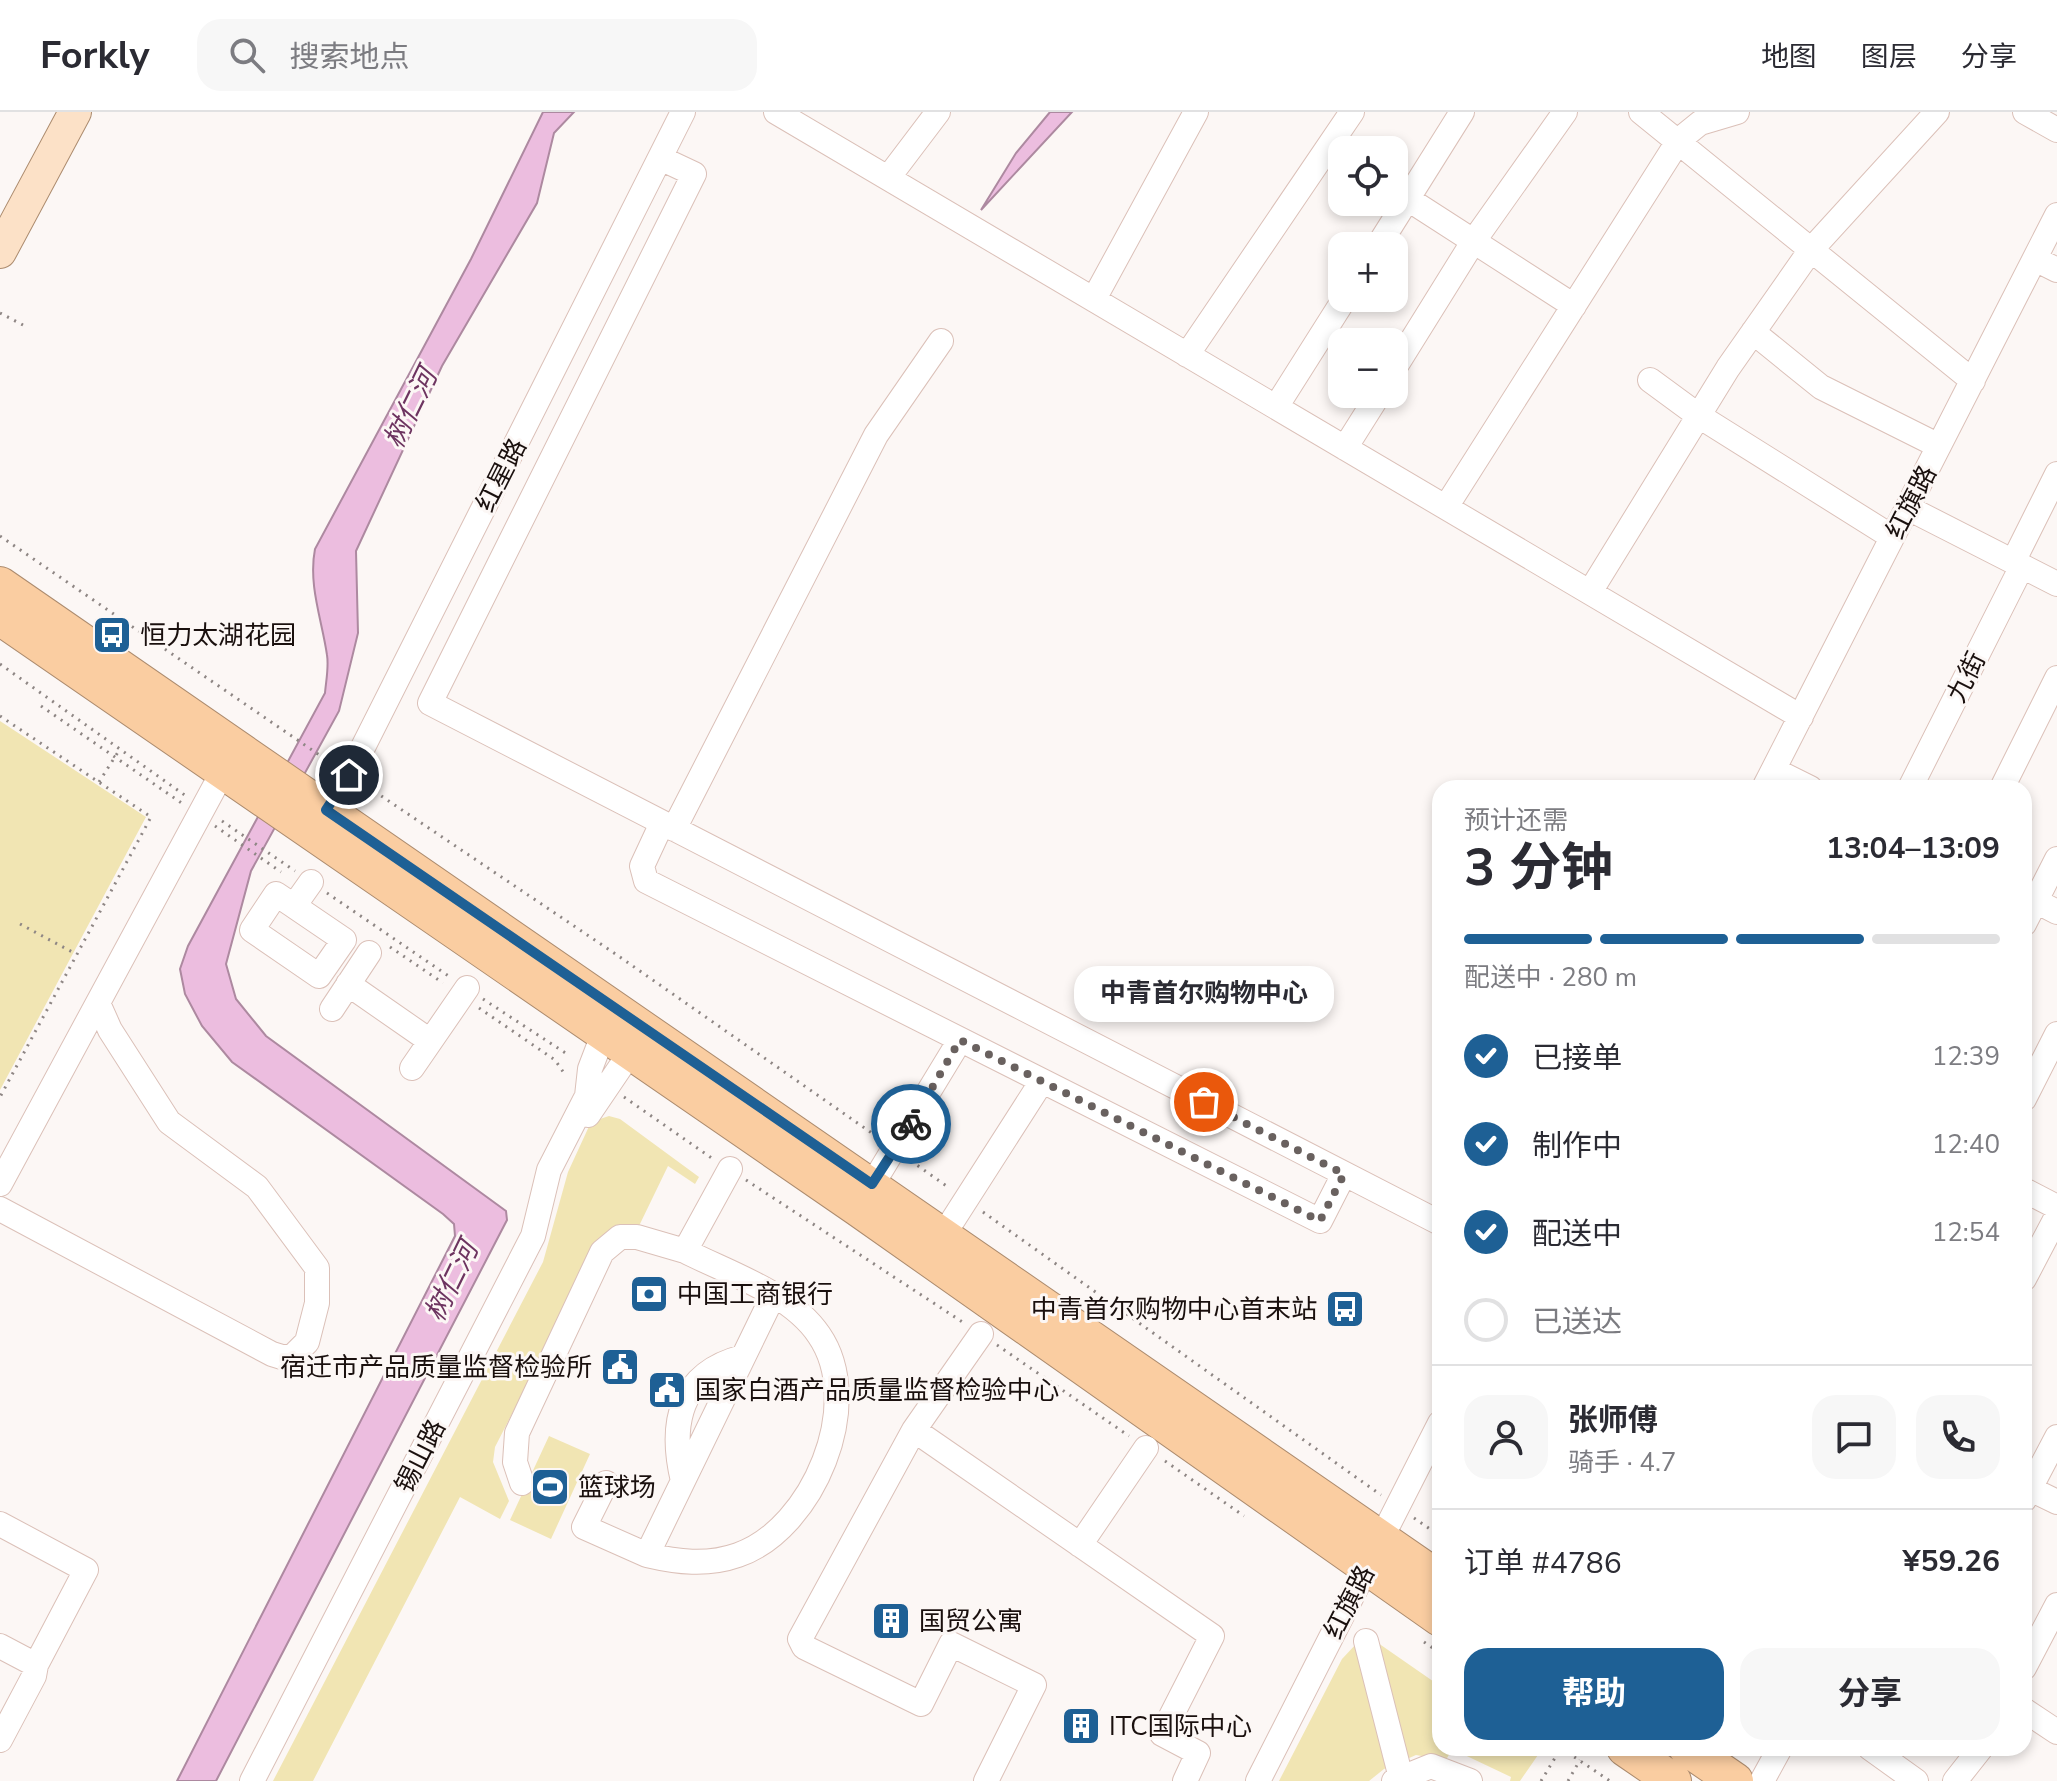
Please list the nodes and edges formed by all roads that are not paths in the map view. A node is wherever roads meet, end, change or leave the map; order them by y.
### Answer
1 (75, 112) edge
2 (683, 112) edge
3 (776, 112) edge
4 (938, 112) edge
5 (1196, 112) edge
6 (1352, 112) edge
7 (1462, 112) edge
8 (1565, 112) edge
9 (1641, 112) edge
10 (1737, 112) edge
11 (1937, 112) edge
12 (2025, 112) edge
13 (803, 119) edge
14 (2057, 130) edge
15 (1679, 140) junction
16 (660, 158) junction
17 (888, 178) junction
18 (1408, 199) joint
19 (2057, 215) edge
20 (1473, 242) junction
21 (1810, 251) junction
22 (0, 252) edge
23 (2035, 259) junction
24 (2057, 270) edge
25 (1094, 299) junction
26 (1574, 306) junction
27 (1336, 312) edge
28 (1753, 332) junction
29 (941, 341) dead end
30 (1408, 346) edge
31 (1187, 355) junction
32 (1650, 380) dead end
33 (1973, 381) junction
34 (1276, 407) junction
35 (1370, 408) edge
36 (1699, 416) junction
37 (1939, 446) junction
38 (1345, 448) junction
39 (503, 470) junction
40 (2057, 474) edge
41 (538, 487) junction
42 (1446, 507) junction
43 (1908, 508) junction
44 (1892, 537) junction
45 (2018, 564) junction
46 (2057, 584) edge
47 (0, 585) edge
48 (1590, 592) junction
49 (0, 617) edge
50 (2057, 678) edge
51 (1801, 717) junction
52 (226, 767) junction
53 (1769, 779) edge
54 (1914, 780) edge
55 (2006, 780) edge
56 (319, 821) junction
57 (668, 826) junction
58 (2057, 859) edge
59 (2039, 903) edge
60 (379, 950) road end
61 (348, 984) junction
62 (465, 992) road end
63 (98, 1003) junction
64 (332, 1009) dead end
65 (2057, 1034) edge
66 (960, 1040) junction
67 (430, 1041) junction
68 (617, 1044) junction
69 (412, 1068) dead end
70 (1042, 1081) junction
71 (2032, 1083) edge
72 (730, 1169) dead end
73 (1344, 1174) junction
74 (0, 1184) edge
75 (2032, 1194) edge
76 (865, 1196) junction
77 (2057, 1207) edge
78 (0, 1209) edge
79 (2057, 1216) edge
80 (1432, 1219) edge
81 (944, 1234) junction
82 (685, 1251) junction
83 (2032, 1264) edge
84 (773, 1296) junction
85 (981, 1334) dead end
86 (914, 1430) junction
87 (2057, 1437) edge
88 (1432, 1439) edge
89 (1146, 1448) dead end
90 (2032, 1481) edge
91 (522, 1483) dead end
92 (606, 1483) dead end
93 (2032, 1494) edge
94 (2057, 1502) edge
95 (0, 1524) edge
96 (1080, 1545) junction
97 (1373, 1553) junction
98 (647, 1555) junction
99 (1432, 1577) edge
100 (2057, 1605) edge
101 (1432, 1610) edge
102 (1366, 1641) dead end
103 (0, 1646) edge
104 (2032, 1653) edge
105 (36, 1665) junction
106 (2032, 1715) edge
107 (2057, 1732) edge
108 (1, 1733) edge
109 (1637, 1756) edge
110 (1699, 1756) edge
111 (1776, 1756) edge
112 (1881, 1756) edge
113 (1975, 1756) edge
114 (1397, 1779) edge
115 (252, 1781) edge
116 (264, 1781) edge
117 (986, 1781) edge
118 (1185, 1781) edge
119 (1258, 1781) edge
120 (1470, 1781) edge
121 (1673, 1781) edge
122 (1735, 1781) edge
123 (1762, 1781) edge
124 (1916, 1781) edge
125 (1955, 1781) edge

1 - 22 main road
2 - 16 street, 红星路
3 - 13 street
4 - 17 street
5 - 25 street
6 - 31 street
7 - 18 street
8 - 20 street
9 - 15 street
10 - 15 street
11 - 21 street
12 - 14 street
13 - 17 street
15 - 21 street
15 - 26 street
16 - 39 street, 红星路
16 - 41 street
17 - 25 street
18 - 20 street
19 - 23 street, 红旗路
20 - 26 street
20 - 30 street
21 - 28 street
21 - 33 street
23 - 24 street
23 - 33 street, 红旗路
25 - 31 street
26 - 42 street
27 - 34 street
28 - 36 street
28 - 37 street
29 - 57 street
31 - 34 street
32 - 36 street
33 - 37 street, 红旗路
34 - 38 street
35 - 38 street
36 - 44 street
36 - 48 street
37 - 43 street, 红旗路
38 - 42 street
39 - 41 street
39 - 56 street, 红星路
40 - 45 street, 九街
41 - 57 street
42 - 48 street
43 - 44 street, 红旗路
43 - 45 street
44 - 51 street, 红旗路
45 - 46 street
45 - 54 street, 九街
47 - 56 highway
48 - 51 street
49 - 52 highway
50 - 55 street
51 - 53 street, 红旗路
52 - 56 highway
52 - 63 street
56 - 68 highway
56 - 76 highway
57 - 66 street
57 - 73 street
58 - 59 street
60 - 61 street
61 - 64 street
61 - 67 street
62 - 67 street
63 - 74 street
63 - 78 street
65 - 71 street
66 - 70 street
66 - 76 street
67 - 69 street
68 - 76 highway
68 - 115 street, 锡山路
68 - 116 street, 锡山路
70 - 73 street
70 - 81 street
72 - 82 street
73 - 80 street
75 - 77 street
76 - 81 highway
76 - 97 highway
79 - 83 street
81 - 97 highway
82 - 84 street
82 - 91 street
84 - 98 street
84 - 98 street
85 - 86 street
86 - 96 street
86 - 117 street
87 - 90 street
88 - 97 street, 红旗路
89 - 96 street
92 - 98 street
93 - 94 street
95 - 105 street
96 - 118 street
97 - 99 highway
97 - 101 highway
97 - 119 street, 红旗路
100 - 104 street
102 - 114 street
103 - 105 street
105 - 108 street
106 - 107 street
109 - 121 highway
110 - 122 highway
111 - 123 street
112 - 124 street
113 - 125 street
114 - 120 street

